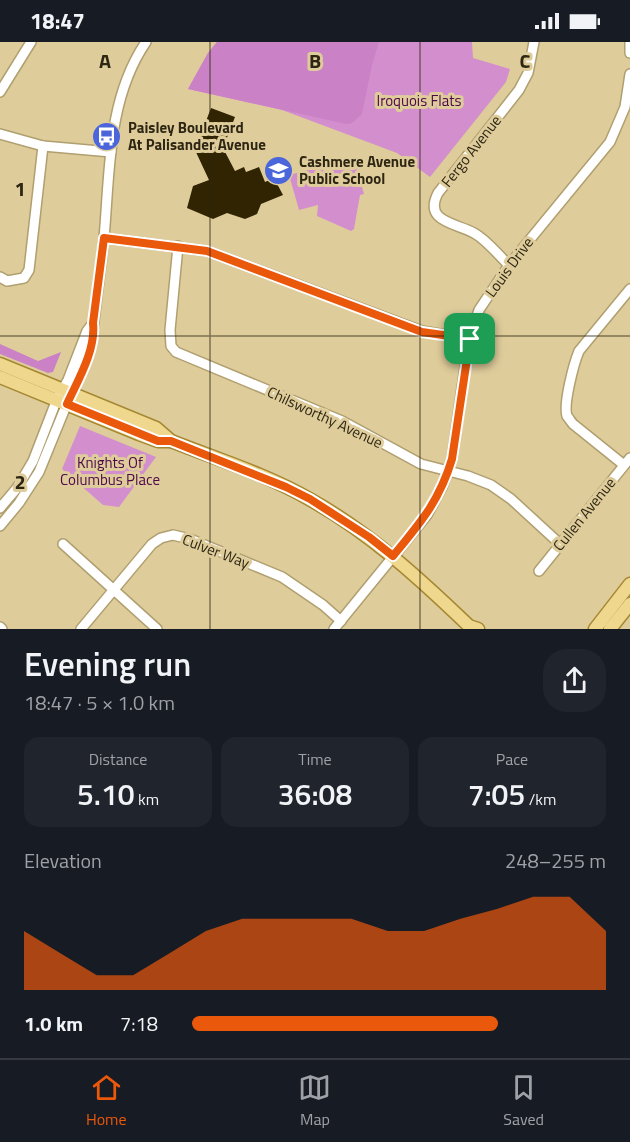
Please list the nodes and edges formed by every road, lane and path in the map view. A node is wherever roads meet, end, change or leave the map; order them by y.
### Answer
1 (32, 42) edge
2 (146, 42) edge
3 (534, 42) edge
4 (630, 42) edge
5 (630, 52) edge
6 (630, 74) edge
7 (0, 92) edge
8 (628, 108) edge
9 (0, 134) edge
10 (44, 146) junction
11 (111, 152) junction
12 (104, 238) junction
13 (178, 246) junction
14 (509, 264) junction
15 (0, 277) edge
16 (630, 289) edge
17 (470, 339) junction
18 (0, 364) edge
19 (0, 377) edge
20 (65, 397) junction
21 (627, 462) edge
22 (448, 472) junction
23 (0, 508) edge
24 (0, 526) edge
25 (63, 544) dead end
26 (560, 544) junction
27 (393, 556) junction
28 (539, 571) dead end
29 (630, 584) edge
30 (115, 590) junction
31 (630, 604) edge
32 (341, 621) junction
33 (471, 628) edge
34 (81, 629) edge
35 (157, 629) edge
36 (334, 629) edge
37 (595, 629) edge
38 (610, 629) edge

1 - 7 street
2 - 11 street
3 - 14 street, Fergo Avenue
4 - 5 street
6 - 8 street, Louis Drive
8 - 14 street, Louis Drive
9 - 10 street
10 - 11 street
10 - 15 street
11 - 12 street
12 - 13 street
12 - 20 street
13 - 17 street
13 - 22 street, Chilsworthy Avenue
14 - 17 street, Louis Drive
16 - 21 street
17 - 22 street, Louis Drive
18 - 20 main road
19 - 20 main road
20 - 23 street
20 - 24 street
20 - 27 main road
21 - 26 street, Cullen Avenue
22 - 26 street, Chilsworthy Avenue
22 - 27 street, Louis Drive
25 - 30 street
26 - 28 street, Cullen Avenue
27 - 32 street, Louis Drive
27 - 33 main road
29 - 37 main road
30 - 32 street, Culver Way
30 - 34 street, Culver Way
30 - 35 street
31 - 38 main road
32 - 36 street, Louis Drive

